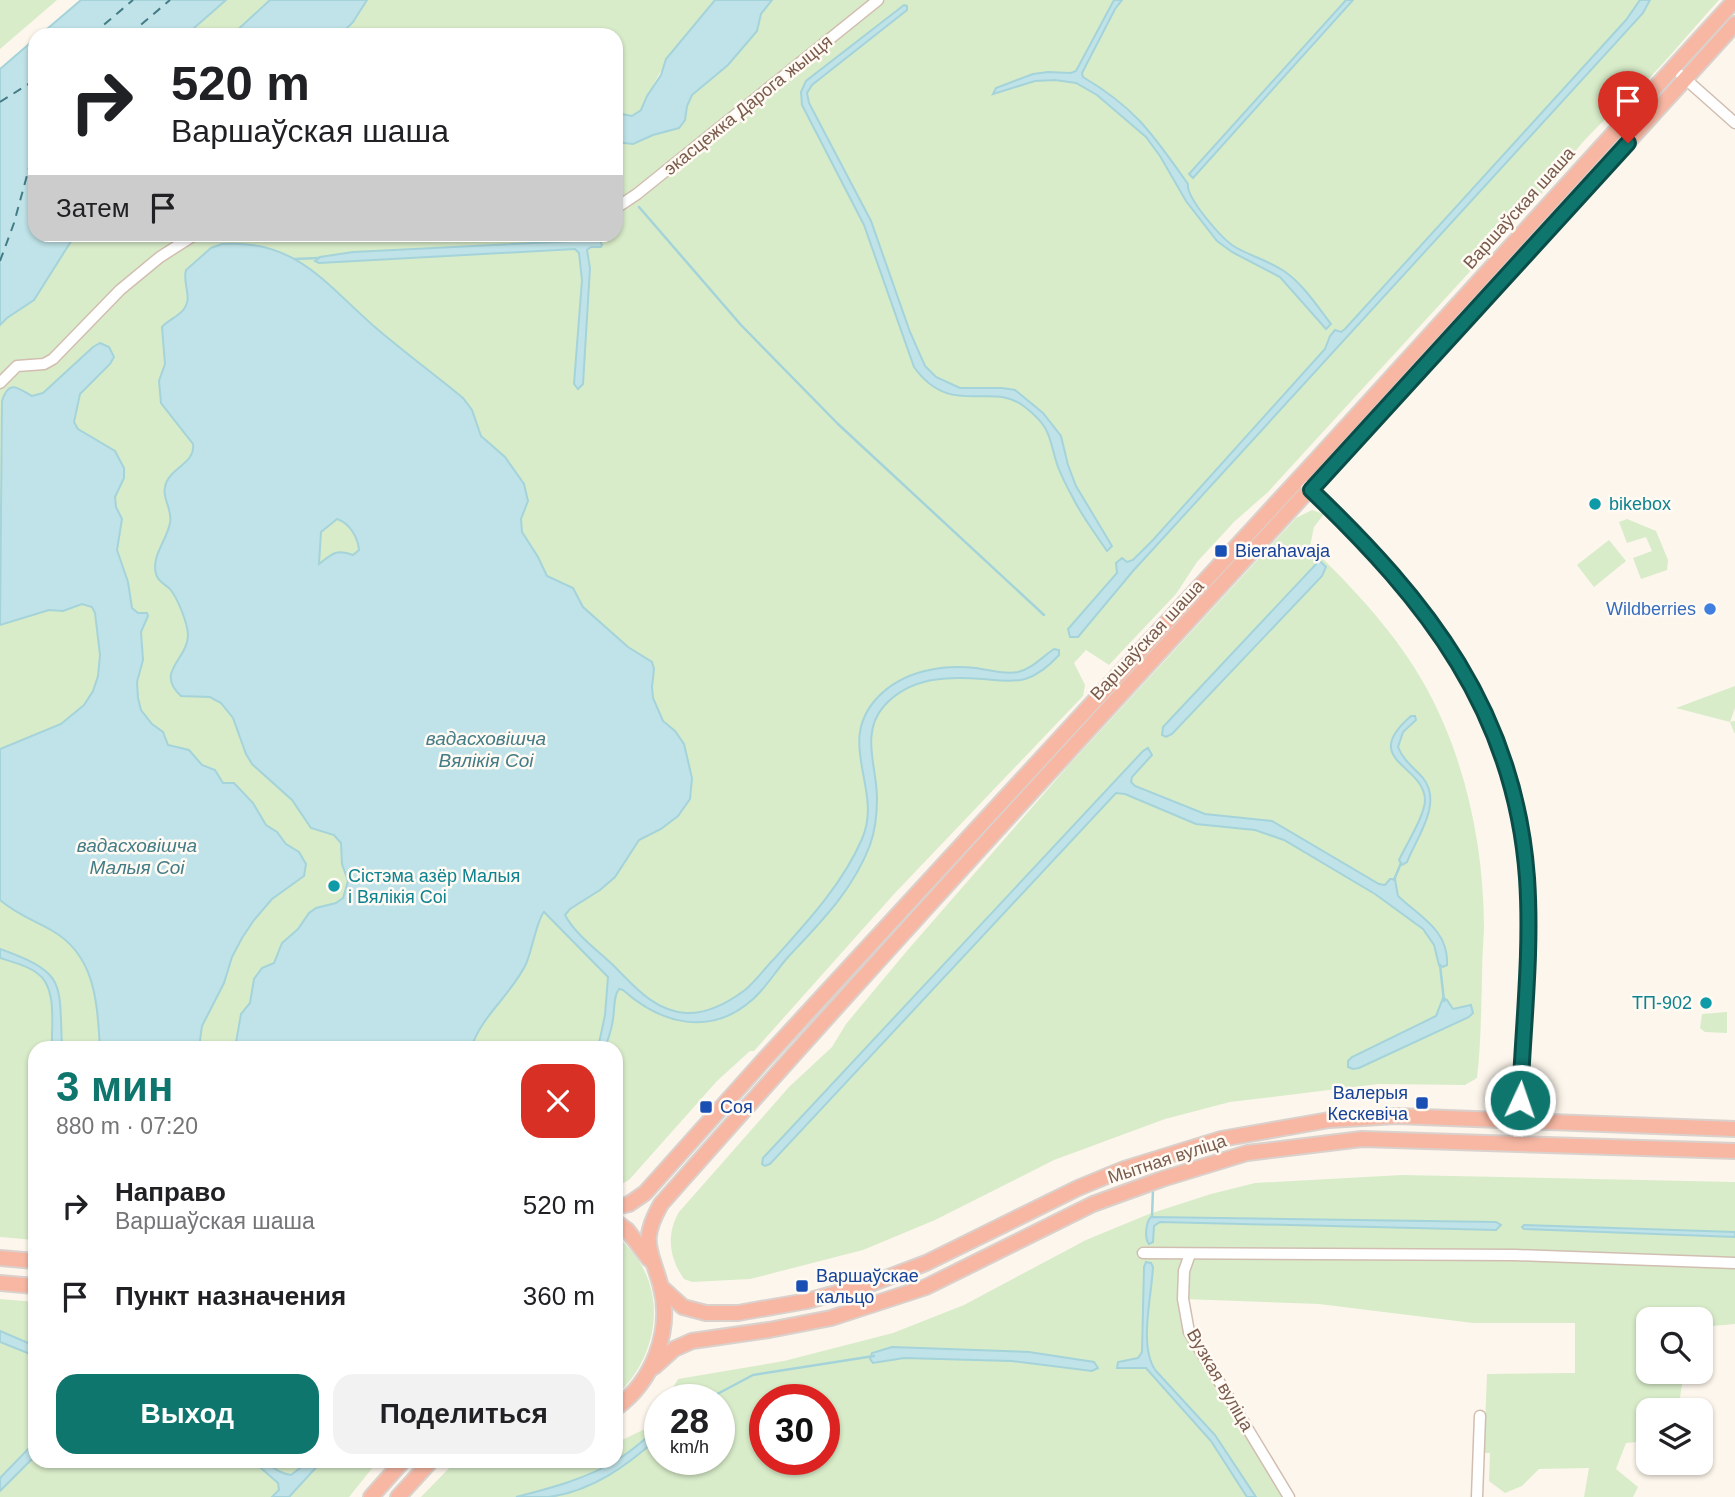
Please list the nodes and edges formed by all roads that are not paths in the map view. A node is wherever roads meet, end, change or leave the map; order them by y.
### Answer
1 (878, 0) edge
2 (1735, 0) edge
3 (1735, 24) edge
4 (1674, 68) junction
5 (1686, 79) junction
6 (1735, 123) edge
7 (623, 203) edge
8 (183, 242) edge
9 (0, 383) edge
10 (1298, 479) junction
11 (1311, 490) junction
12 (1519, 1122) junction
13 (1735, 1129) edge
14 (1518, 1143) junction
15 (1735, 1152) edge
16 (623, 1206) edge
17 (623, 1229) edge
18 (1143, 1253) dead end
19 (1190, 1254) junction
20 (0, 1258) edge
21 (28, 1260) edge
22 (1735, 1263) edge
23 (653, 1266) junction
24 (0, 1283) edge
25 (28, 1285) edge
26 (661, 1287) junction
27 (648, 1373) junction
28 (623, 1402) edge
29 (1480, 1416) dead end
30 (397, 1468) edge
31 (425, 1468) edge
32 (371, 1497) edge
33 (398, 1497) edge
34 (1289, 1497) edge
35 (1477, 1497) edge

1 - 7 street, экасцежка Дарога жыцця
2 - 4 highway, Варшаўская шаша
3 - 5 highway, Варшаўская шаша
4 - 5 street
4 - 10 highway, Варшаўская шаша
5 - 6 street
5 - 11 highway, Варшаўская шаша
8 - 9 street
10 - 11 street
10 - 16 highway, Варшаўская шаша
11 - 12 street
11 - 23 highway, Варшаўская шаша
12 - 13 highway, Мытная вуліца
12 - 14 street
12 - 26 highway, Мытная вуліца
14 - 15 highway, Мытная вуліца
14 - 27 highway, Мытная вуліца
17 - 23 highway, Варшаўская шаша
18 - 19 street
19 - 22 street
19 - 34 street, Вузкая вуліца
20 - 21 highway
23 - 26 highway, Варшаўская шаша
24 - 25 highway
26 - 27 highway, Варшаўская шаша
27 - 28 highway, Варшаўская шаша
29 - 35 street
30 - 32 highway
31 - 33 highway

